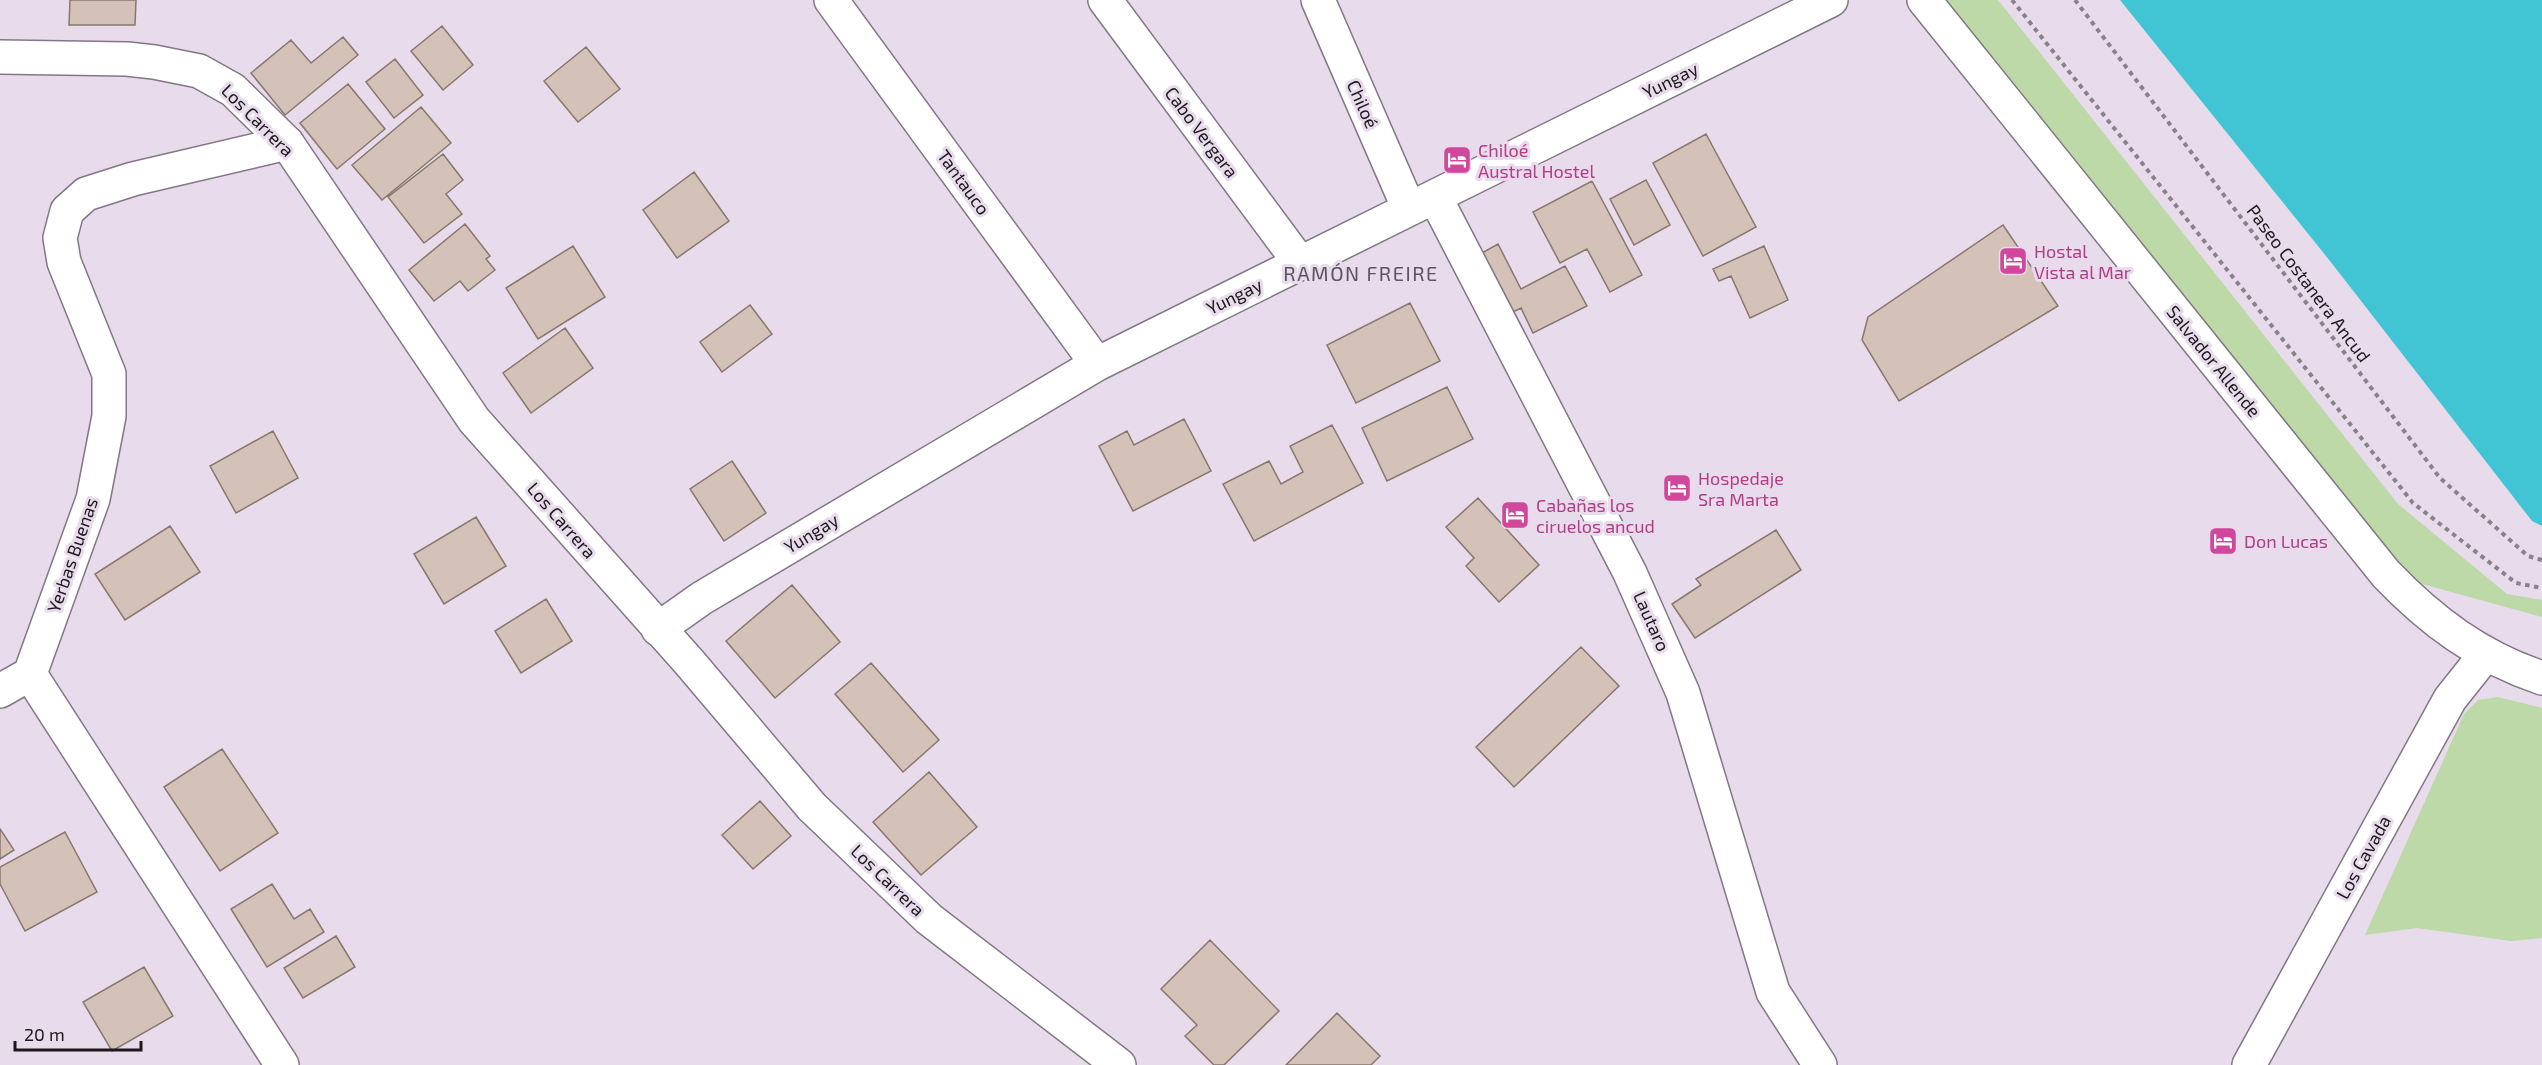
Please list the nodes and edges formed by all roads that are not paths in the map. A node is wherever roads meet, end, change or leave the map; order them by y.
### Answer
1 (831, 0) edge
2 (1105, 0) edge
3 (1317, 0) edge
4 (1831, 0) edge
5 (1924, 0) edge
6 (0, 57) edge
7 (287, 143) junction
8 (1422, 203) junction
9 (1300, 263) junction
10 (1097, 364) junction
11 (658, 629) junction
12 (2486, 654) junction
13 (30, 674) junction
14 (2542, 678) edge
15 (0, 691) edge
16 (282, 1065) edge
17 (1119, 1065) edge
18 (1820, 1065) edge
19 (2249, 1065) edge

1 - 10 street, Tantauco
2 - 9 street, Cabo Vergara
3 - 8 street, Chiloé
4 - 8 street, Yungay
5 - 12 street, Salvador Allende
6 - 7 street, Los Carrera
7 - 11 street, Los Carrera
7 - 13 street, Yerbas Buenas
8 - 9 street, Yungay
8 - 18 street, Lautaro
9 - 10 street, Yungay
10 - 11 street, Yungay
11 - 17 street, Los Carrera
12 - 14 street, Salvador Allende
12 - 19 street, Los Cavada
13 - 15 street
13 - 16 street

